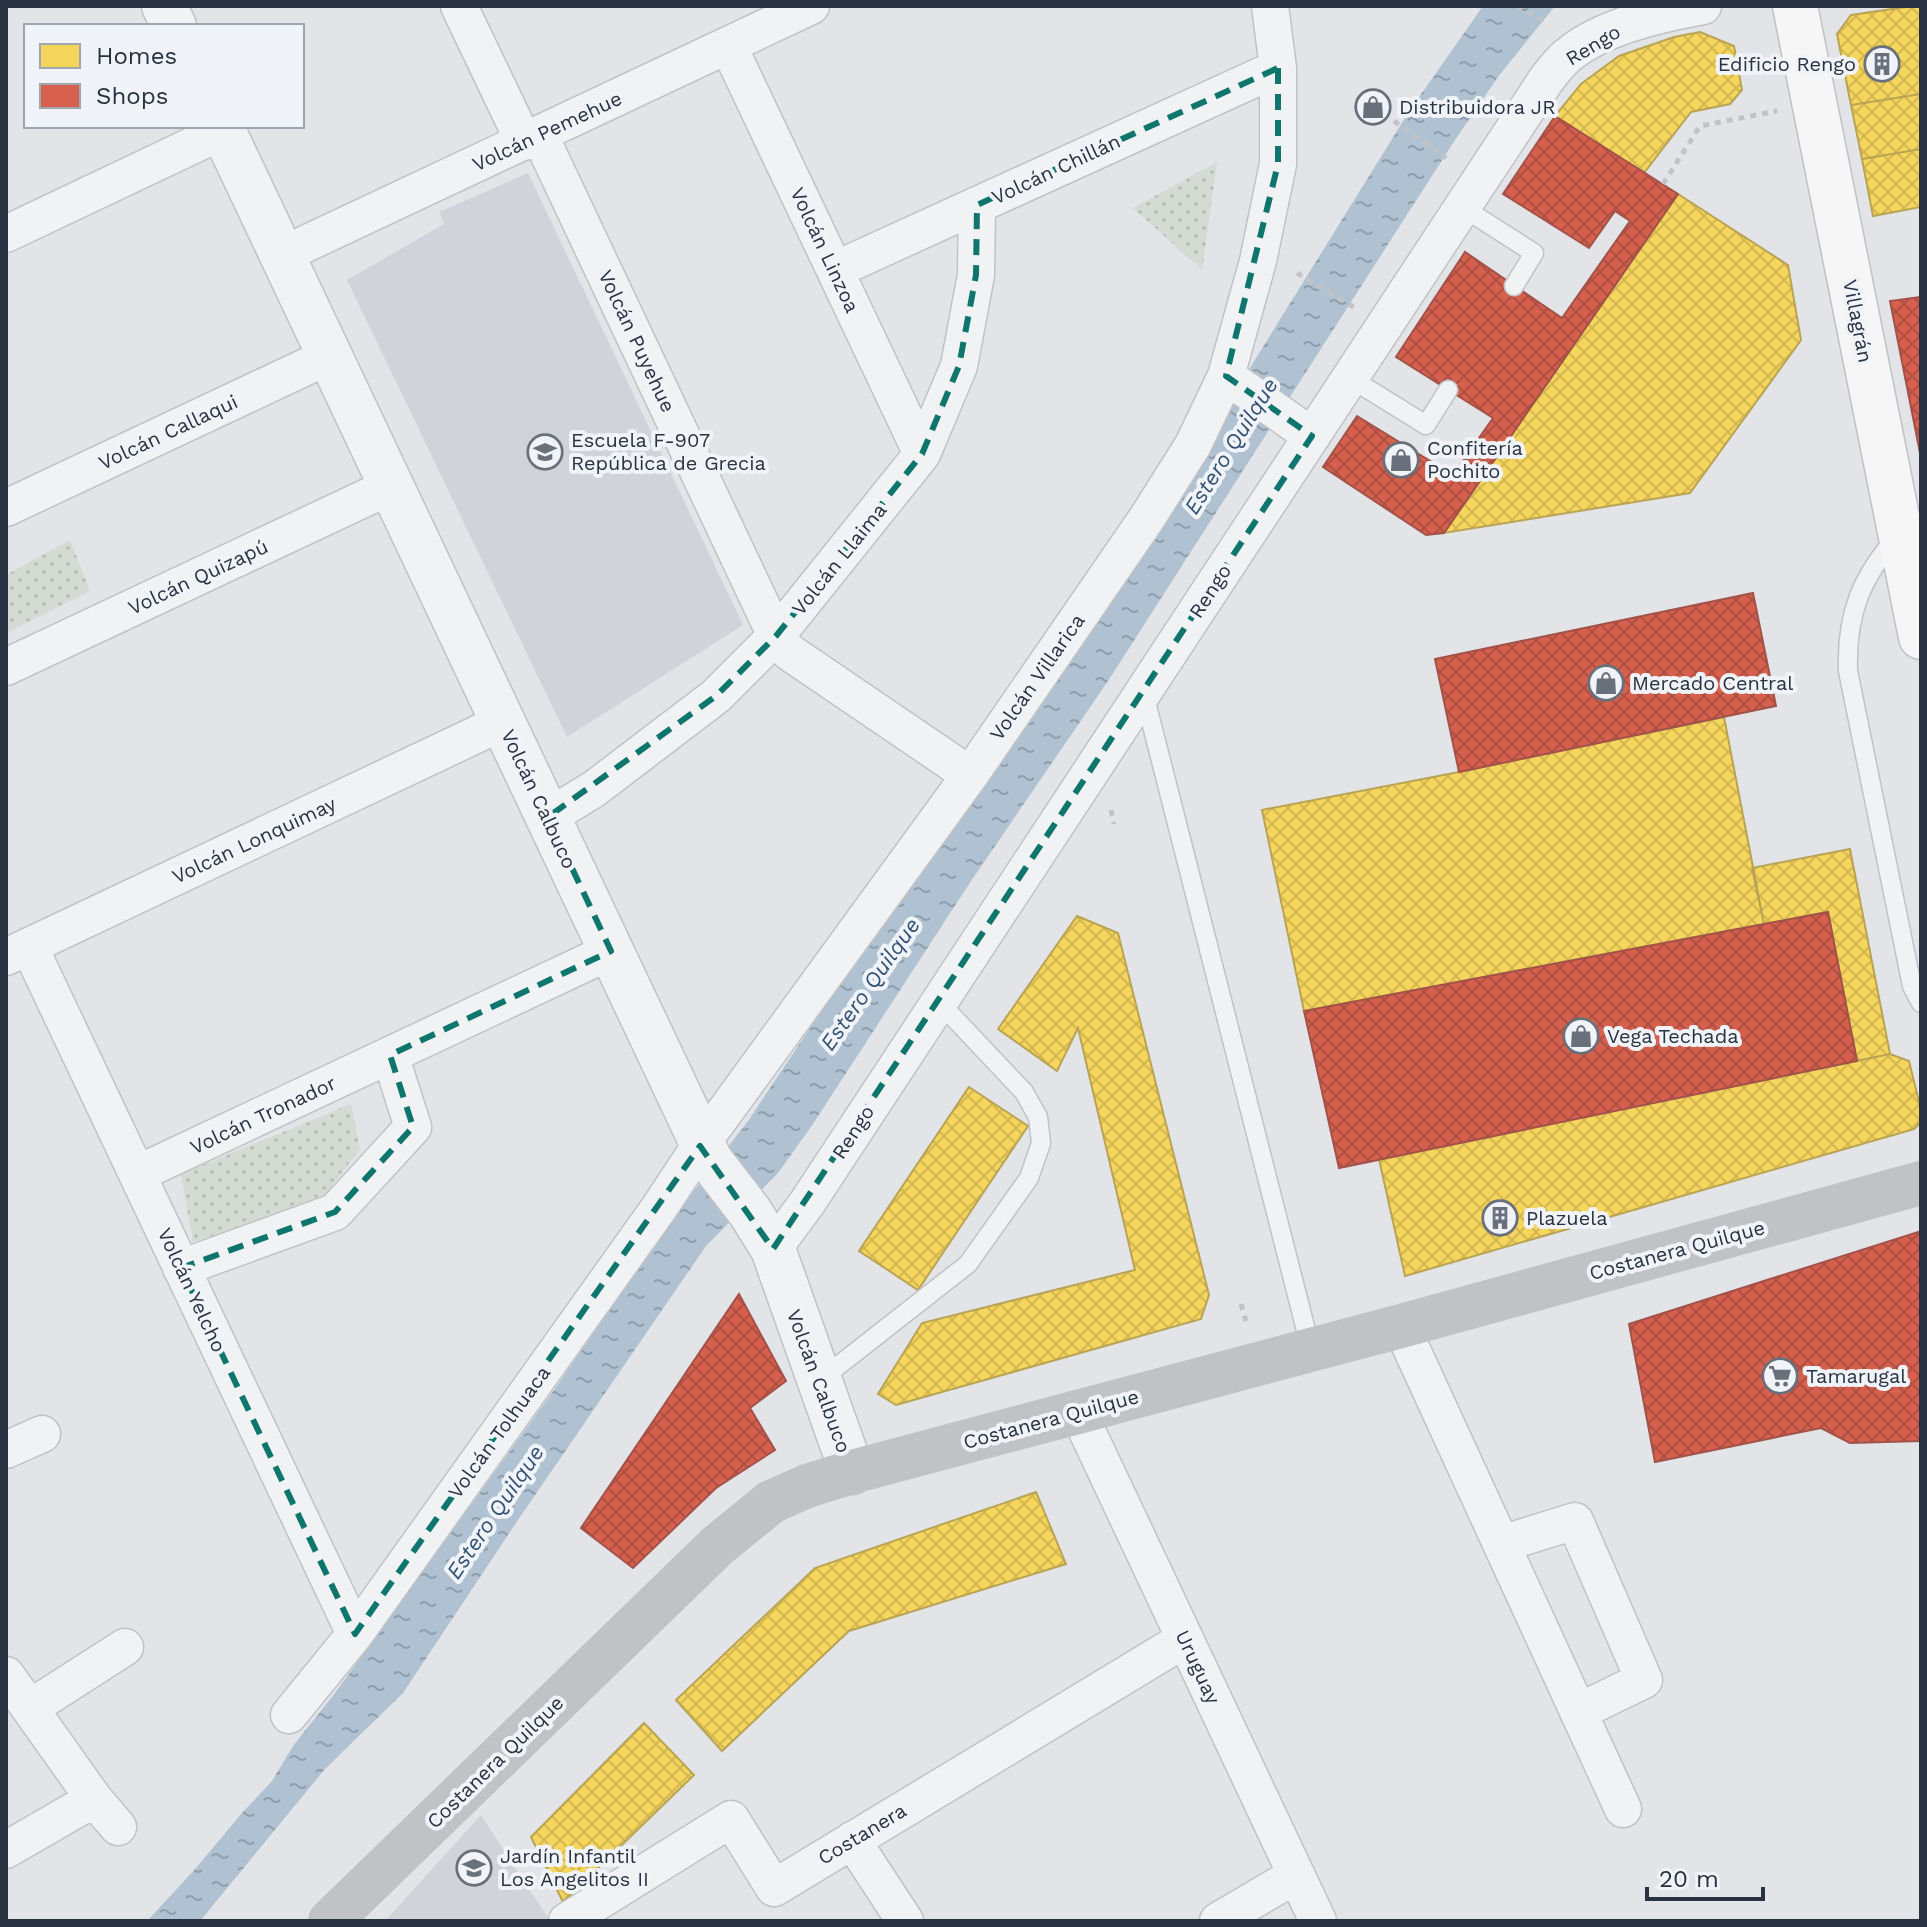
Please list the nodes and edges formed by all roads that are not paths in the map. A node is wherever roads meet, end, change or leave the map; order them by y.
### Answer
1 (164, 6) edge
2 (459, 6) edge
3 (811, 6) edge
4 (1270, 6) edge
5 (1703, 6) edge
6 (1795, 6) edge
7 (173, 24) edge
8 (728, 45) junction
9 (1278, 68) junction
10 (222, 128) edge
11 (531, 138) junction
12 (977, 205) junction
13 (1462, 207) junction
14 (6, 234) edge
15 (282, 255) junction
16 (835, 270) junction
17 (1514, 286) dead end
18 (329, 356) junction
19 (1350, 378) junction
20 (1231, 380) junction
21 (1448, 390) dead end
22 (1300, 428) junction
23 (922, 454) junction
24 (391, 486) junction
25 (6, 508) edge
26 (1901, 533) junction
27 (776, 636) junction
28 (1921, 637) edge
29 (6, 667) edge
30 (1144, 692) junction
31 (503, 722) junction
32 (970, 775) junction
33 (548, 817) junction
34 (18, 951) edge
35 (611, 951) junction
36 (939, 1002) junction
37 (1921, 1003) edge
38 (390, 1055) junction
39 (706, 1151) junction
40 (137, 1174) junction
41 (1921, 1183) edge
42 (773, 1249) junction
43 (181, 1268) junction
44 (1401, 1326) junction
45 (1311, 1350) junction
46 (820, 1380) junction
47 (1078, 1412) junction
48 (42, 1434) dead end
49 (6, 1450) edge
50 (852, 1472) junction
51 (1501, 1544) junction
52 (355, 1634) junction
53 (1185, 1639) junction
54 (125, 1647) dead end
55 (6, 1675) edge
56 (30, 1708) junction
57 (1578, 1712) junction
58 (289, 1715) dead end
59 (94, 1799) junction
60 (1623, 1809) dead end
61 (118, 1827) dead end
62 (852, 1840) junction
63 (6, 1850) edge
64 (1296, 1875) junction
65 (330, 1921) edge
66 (567, 1921) edge
67 (905, 1921) edge
68 (1218, 1921) edge
69 (1318, 1921) edge

1 - 7 street
2 - 11 street, Volcán Puyehue
3 - 8 street, Volcán Pemehue
4 - 9 street, Volcán Villarica
5 - 13 street, Rengo
6 - 26 main road, Villagrán
8 - 11 street, Volcán Pemehue
8 - 16 street, Volcán Linzoa
9 - 12 street, Volcán Chillán
9 - 20 street, Volcán Villarica
10 - 14 street
10 - 15 street, Volcán Calbuco
11 - 15 street, Volcán Pemehue
11 - 27 street, Volcán Puyehue
12 - 16 street, Volcán Chillán
12 - 23 street, Volcán Llaima
13 - 17 lane
13 - 19 street, Rengo
15 - 18 street, Volcán Calbuco
16 - 23 street, Volcán Linzoa
18 - 24 street, Volcán Calbuco
18 - 25 street, Volcán Callaqui
19 - 21 lane
19 - 22 street, Rengo
20 - 22 street
20 - 32 street, Volcán Villarica
22 - 30 street, Rengo
23 - 27 street, Volcán Llaima
24 - 29 street, Volcán Quizapú
24 - 31 street, Volcán Calbuco
26 - 28 main road, Villagrán
26 - 37 lane
27 - 32 street, Volcán Puyehue
27 - 33 street, Volcán Llaima
30 - 36 street, Rengo
30 - 45 lane
31 - 33 street, Volcán Calbuco
31 - 34 street, Volcán Lonquimay
32 - 39 street, Volcán Villarica
33 - 35 street, Volcán Calbuco
34 - 40 street, Volcán Yelcho
35 - 38 street, Volcán Tronador
35 - 39 street, Volcán Calbuco
36 - 42 street, Rengo
36 - 46 lane
38 - 40 street, Volcán Tronador
38 - 43 street
39 - 42 street, Volcán Calbuco
39 - 52 street, Volcán Tolhuaca
40 - 43 street, Volcán Yelcho
41 - 44 main road, Costanera Quilque
42 - 46 street, Volcán Calbuco
43 - 52 street, Volcán Yelcho
44 - 45 main road, Costanera Quilque
44 - 51 street
45 - 47 main road, Costanera Quilque
46 - 50 street, Volcán Calbuco
47 - 50 main road, Costanera Quilque
47 - 53 street, Uruguay
48 - 49 street
50 - 65 main road, Costanera Quilque
51 - 57 street
51 - 57 street
52 - 58 street, Volcán Tolhuaca
53 - 62 street, Costanera
53 - 64 street, Uruguay
54 - 56 street
55 - 56 street
56 - 59 street
57 - 60 street
59 - 61 street
59 - 63 street
62 - 66 street, Costanera
62 - 67 street
64 - 68 street
64 - 69 street, Uruguay

